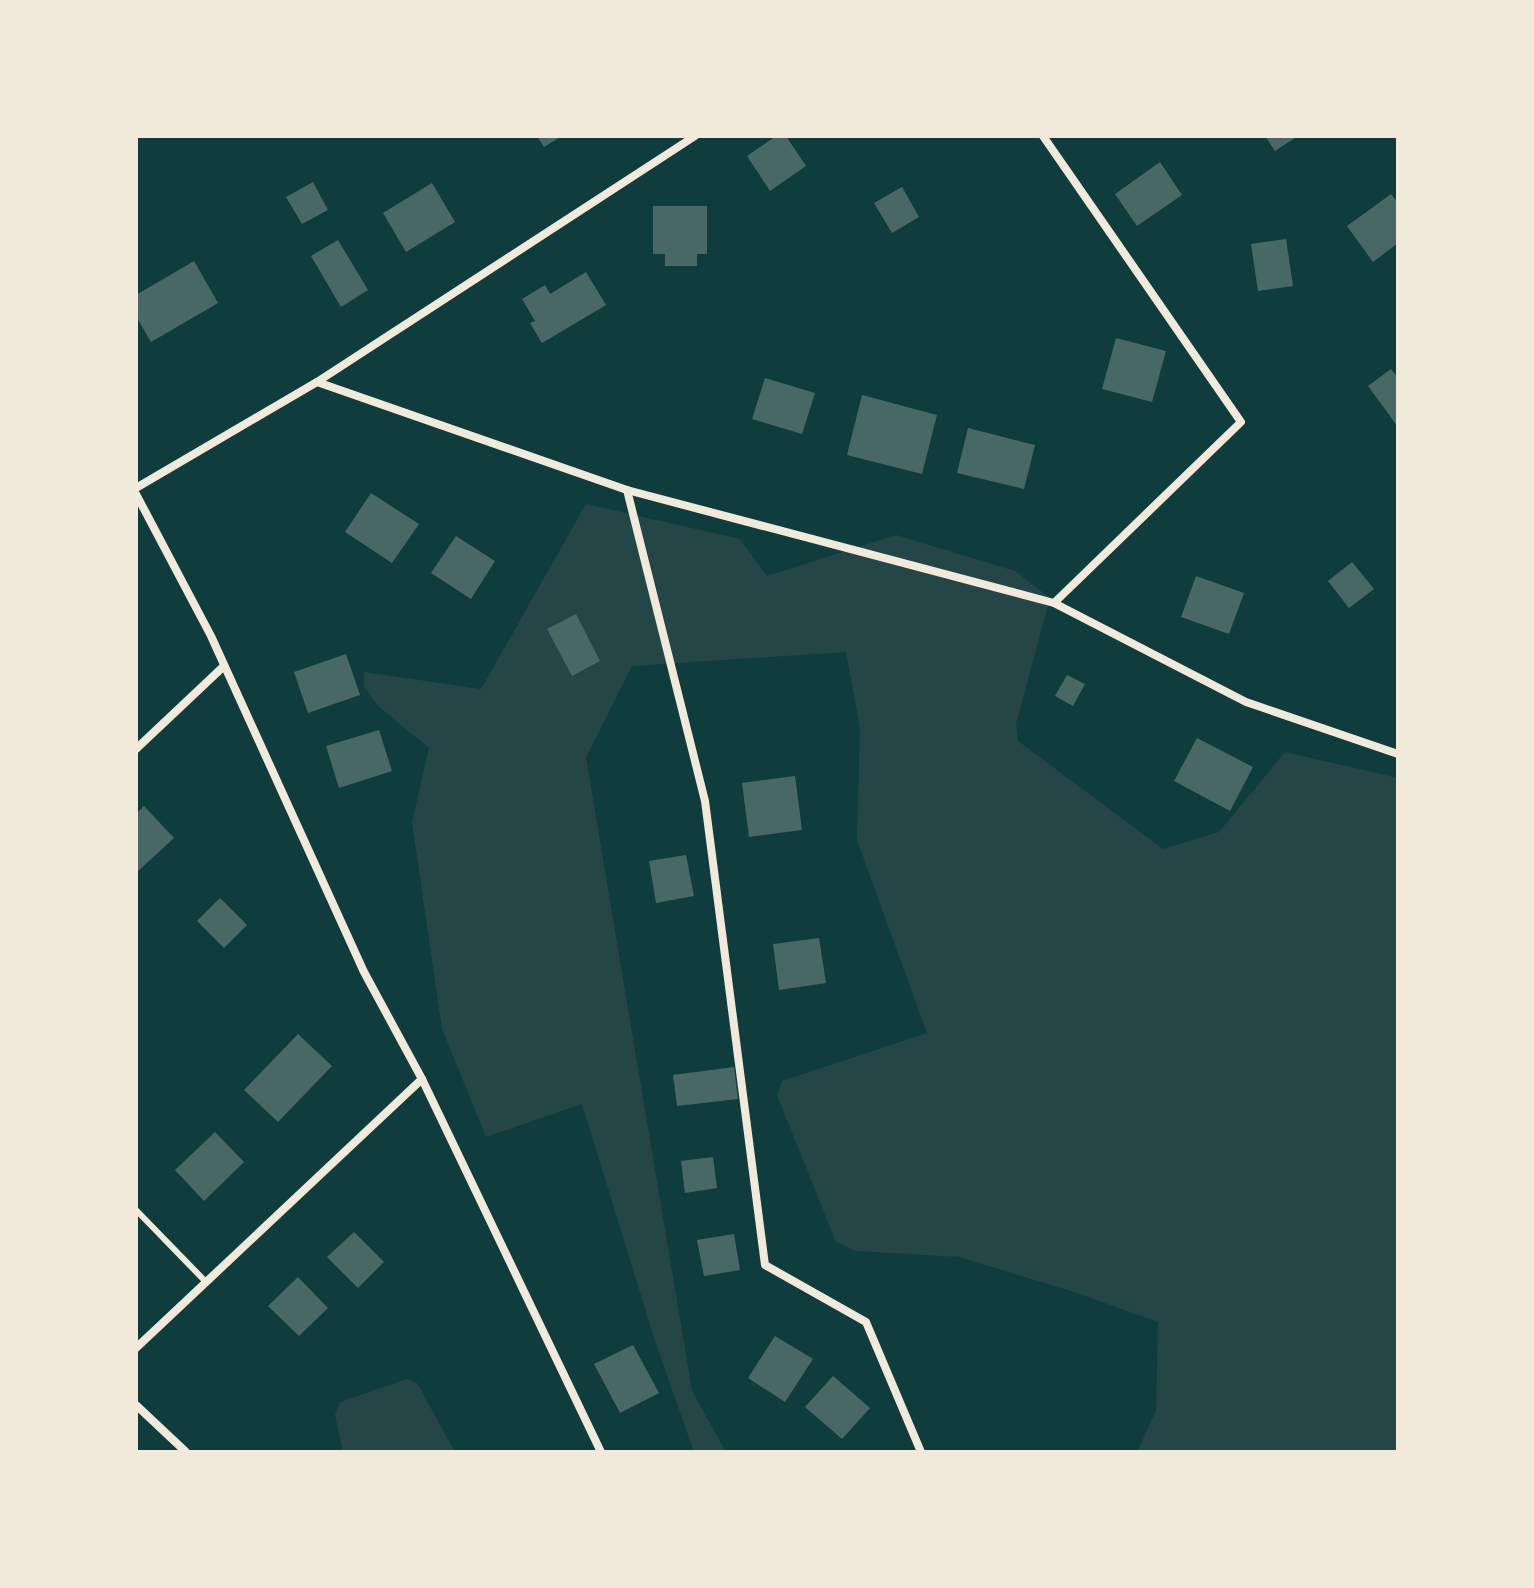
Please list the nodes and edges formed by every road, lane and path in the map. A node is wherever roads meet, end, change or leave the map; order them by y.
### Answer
1 (695, 136) edge
2 (1043, 136) edge
3 (317, 382) junction
4 (136, 488) edge
5 (627, 490) junction
6 (136, 494) edge
7 (1054, 603) junction
8 (224, 666) junction
9 (136, 749) edge
10 (1398, 754) edge
11 (422, 1079) junction
12 (136, 1210) edge
13 (205, 1281) junction
14 (136, 1348) edge
15 (136, 1405) edge
16 (186, 1452) edge
17 (601, 1452) edge
18 (921, 1452) edge

1 - 3 street
2 - 7 street
3 - 4 street
3 - 5 street
5 - 7 street
5 - 18 street
6 - 8 street
7 - 10 street
8 - 9 street
8 - 11 street
11 - 13 street
11 - 17 street
12 - 13 lane
13 - 14 street
15 - 16 street

